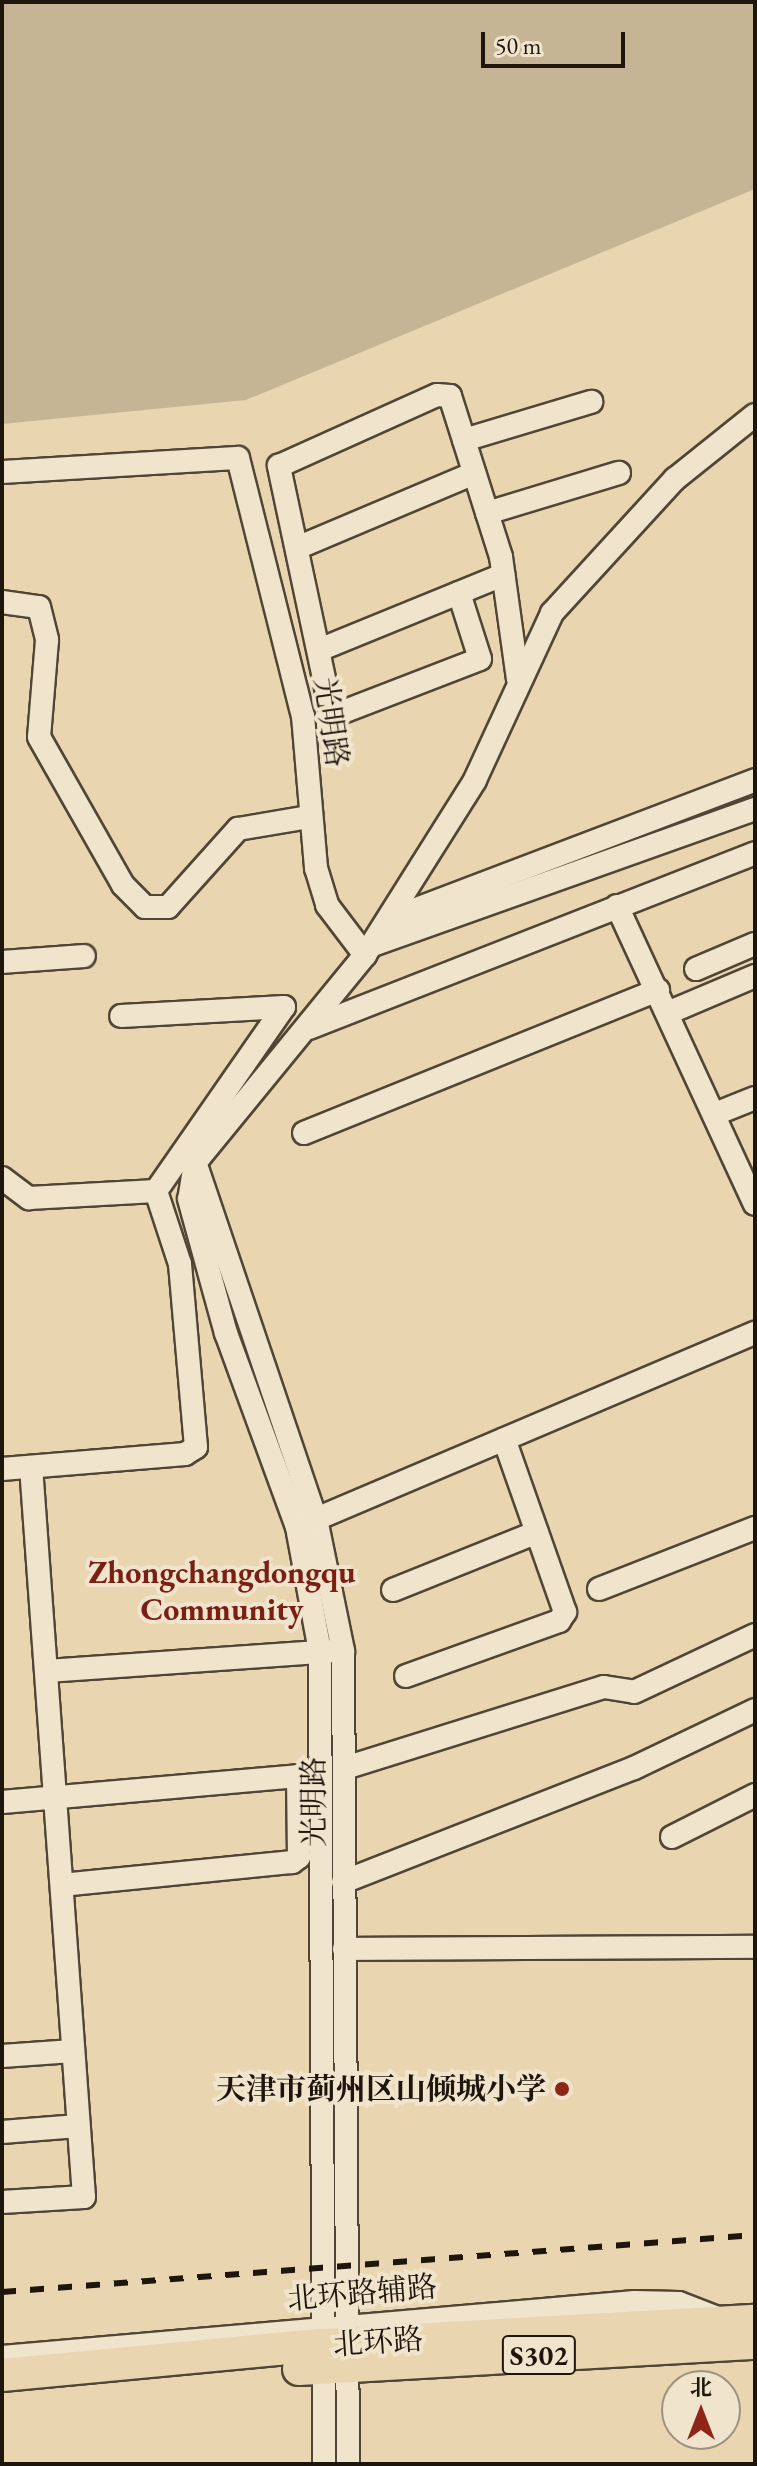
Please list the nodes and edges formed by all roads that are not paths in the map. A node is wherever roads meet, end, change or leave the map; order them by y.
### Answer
1 (591, 402) dead end
2 (755, 415) edge
3 (464, 440) junction
4 (2, 472) edge
5 (474, 473) junction
6 (619, 473) dead end
7 (487, 513) junction
8 (299, 547) junction
9 (503, 575) junction
10 (459, 593) junction
11 (2, 602) edge
12 (319, 650) junction
13 (518, 679) junction
14 (755, 780) edge
15 (755, 809) edge
16 (308, 817) junction
17 (755, 853) edge
18 (617, 906) junction
19 (390, 919) junction
20 (755, 944) edge
21 (369, 950) junction
22 (84, 956) dead end
23 (2, 962) edge
24 (696, 969) dead end
25 (755, 976) edge
26 (658, 990) junction
27 (670, 1012) junction
28 (121, 1016) dead end
29 (308, 1028) junction
30 (755, 1098) edge
31 (715, 1114) junction
32 (304, 1133) dead end
33 (195, 1163) junction
34 (3, 1173) edge
35 (156, 1191) junction
36 (755, 1204) edge
37 (755, 1333) edge
38 (504, 1439) junction
39 (31, 1467) junction
40 (2, 1469) edge
41 (316, 1519) junction
42 (755, 1528) edge
43 (537, 1532) junction
44 (599, 1589) dead end
45 (393, 1590) dead end
46 (755, 1635) edge
47 (320, 1651) junction
48 (343, 1651) junction
49 (47, 1671) junction
50 (406, 1676) dead end
51 (755, 1710) edge
52 (345, 1768) junction
53 (755, 1795) edge
54 (55, 1796) junction
55 (2, 1802) edge
56 (672, 1837) dead end
57 (343, 1882) junction
58 (62, 1885) junction
59 (755, 1947) edge
60 (344, 1949) junction
61 (73, 2051) junction
62 (2, 2056) edge
63 (78, 2126) junction
64 (2, 2132) edge
65 (2, 2202) edge
66 (740, 2321) edge
67 (755, 2343) edge
68 (334, 2345) junction
69 (2, 2357) edge
70 (2, 2375) edge
71 (2, 2396) edge
72 (324, 2464) edge
73 (348, 2464) edge

1 - 3 street
2 - 13 street
3 - 5 street
3 - 8 street
4 - 16 street, 光明路
5 - 7 street
5 - 8 street
6 - 7 street
7 - 9 street
8 - 12 street
9 - 10 street
9 - 13 street
10 - 12 street
10 - 12 street
11 - 16 street
13 - 19 street
14 - 19 street
15 - 21 street
16 - 21 street, 光明路
17 - 18 street
18 - 26 street
18 - 29 street
19 - 21 street
20 - 24 street
21 - 29 street
22 - 23 street
25 - 27 street
26 - 27 street
26 - 32 street
27 - 31 street
28 - 35 street
29 - 33 street
30 - 31 street
31 - 36 street
33 - 41 street, 光明路
33 - 47 street, 光明路
34 - 35 street
35 - 39 street
37 - 38 street
38 - 41 street
38 - 43 street
39 - 40 street
39 - 49 street
41 - 48 street, 光明路
42 - 44 street
43 - 45 street
43 - 50 street
46 - 52 street
47 - 48 street
47 - 49 street
47 - 68 street, 光明路
48 - 52 street, 光明路
49 - 54 street
51 - 57 street
52 - 57 street, 光明路
53 - 56 street
54 - 55 street
54 - 58 street
54 - 58 street
57 - 60 street, 光明路
58 - 61 street
59 - 60 street
60 - 68 street, 光明路
61 - 62 street
61 - 63 street
63 - 64 street
63 - 65 street
66 - 68 highway, 北环路 / S302
67 - 68 highway, 北环路 / S302
68 - 69 street, 北环路辅路
68 - 70 highway, 北环路 / S302
68 - 71 highway, 北环路 / S302
68 - 72 street, 光明路
68 - 73 street, 光明路

